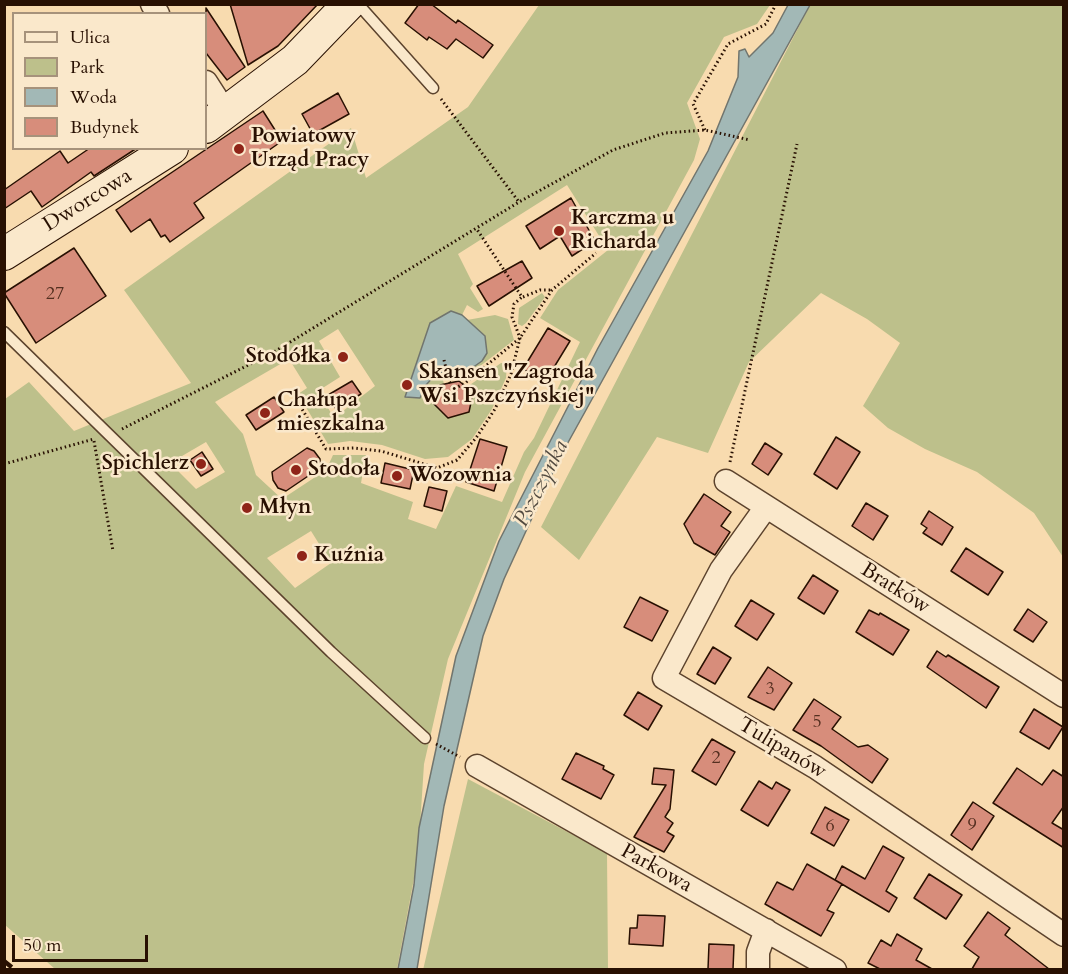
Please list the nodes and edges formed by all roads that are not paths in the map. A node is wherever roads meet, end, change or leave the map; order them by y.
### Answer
1 (349, 4) edge
2 (358, 4) edge
3 (207, 86) edge
4 (433, 88) road end
5 (216, 120) edge
6 (169, 150) edge
7 (4, 254) edge
8 (4, 332) edge
9 (726, 481) road end
10 (766, 507) junction
11 (1064, 696) edge
12 (425, 738) road end
13 (477, 766) road end
14 (766, 930) junction
15 (1064, 935) edge
16 (758, 969) edge
17 (835, 969) edge

1 - 5 street
2 - 4 lane
3 - 5 street
6 - 7 street, Dworcowa
8 - 12 lane
9 - 10 street, Bratków
10 - 11 street, Bratków
10 - 15 street, Tulipanów
13 - 14 street, Parkowa
14 - 16 street
14 - 17 street, Parkowa

